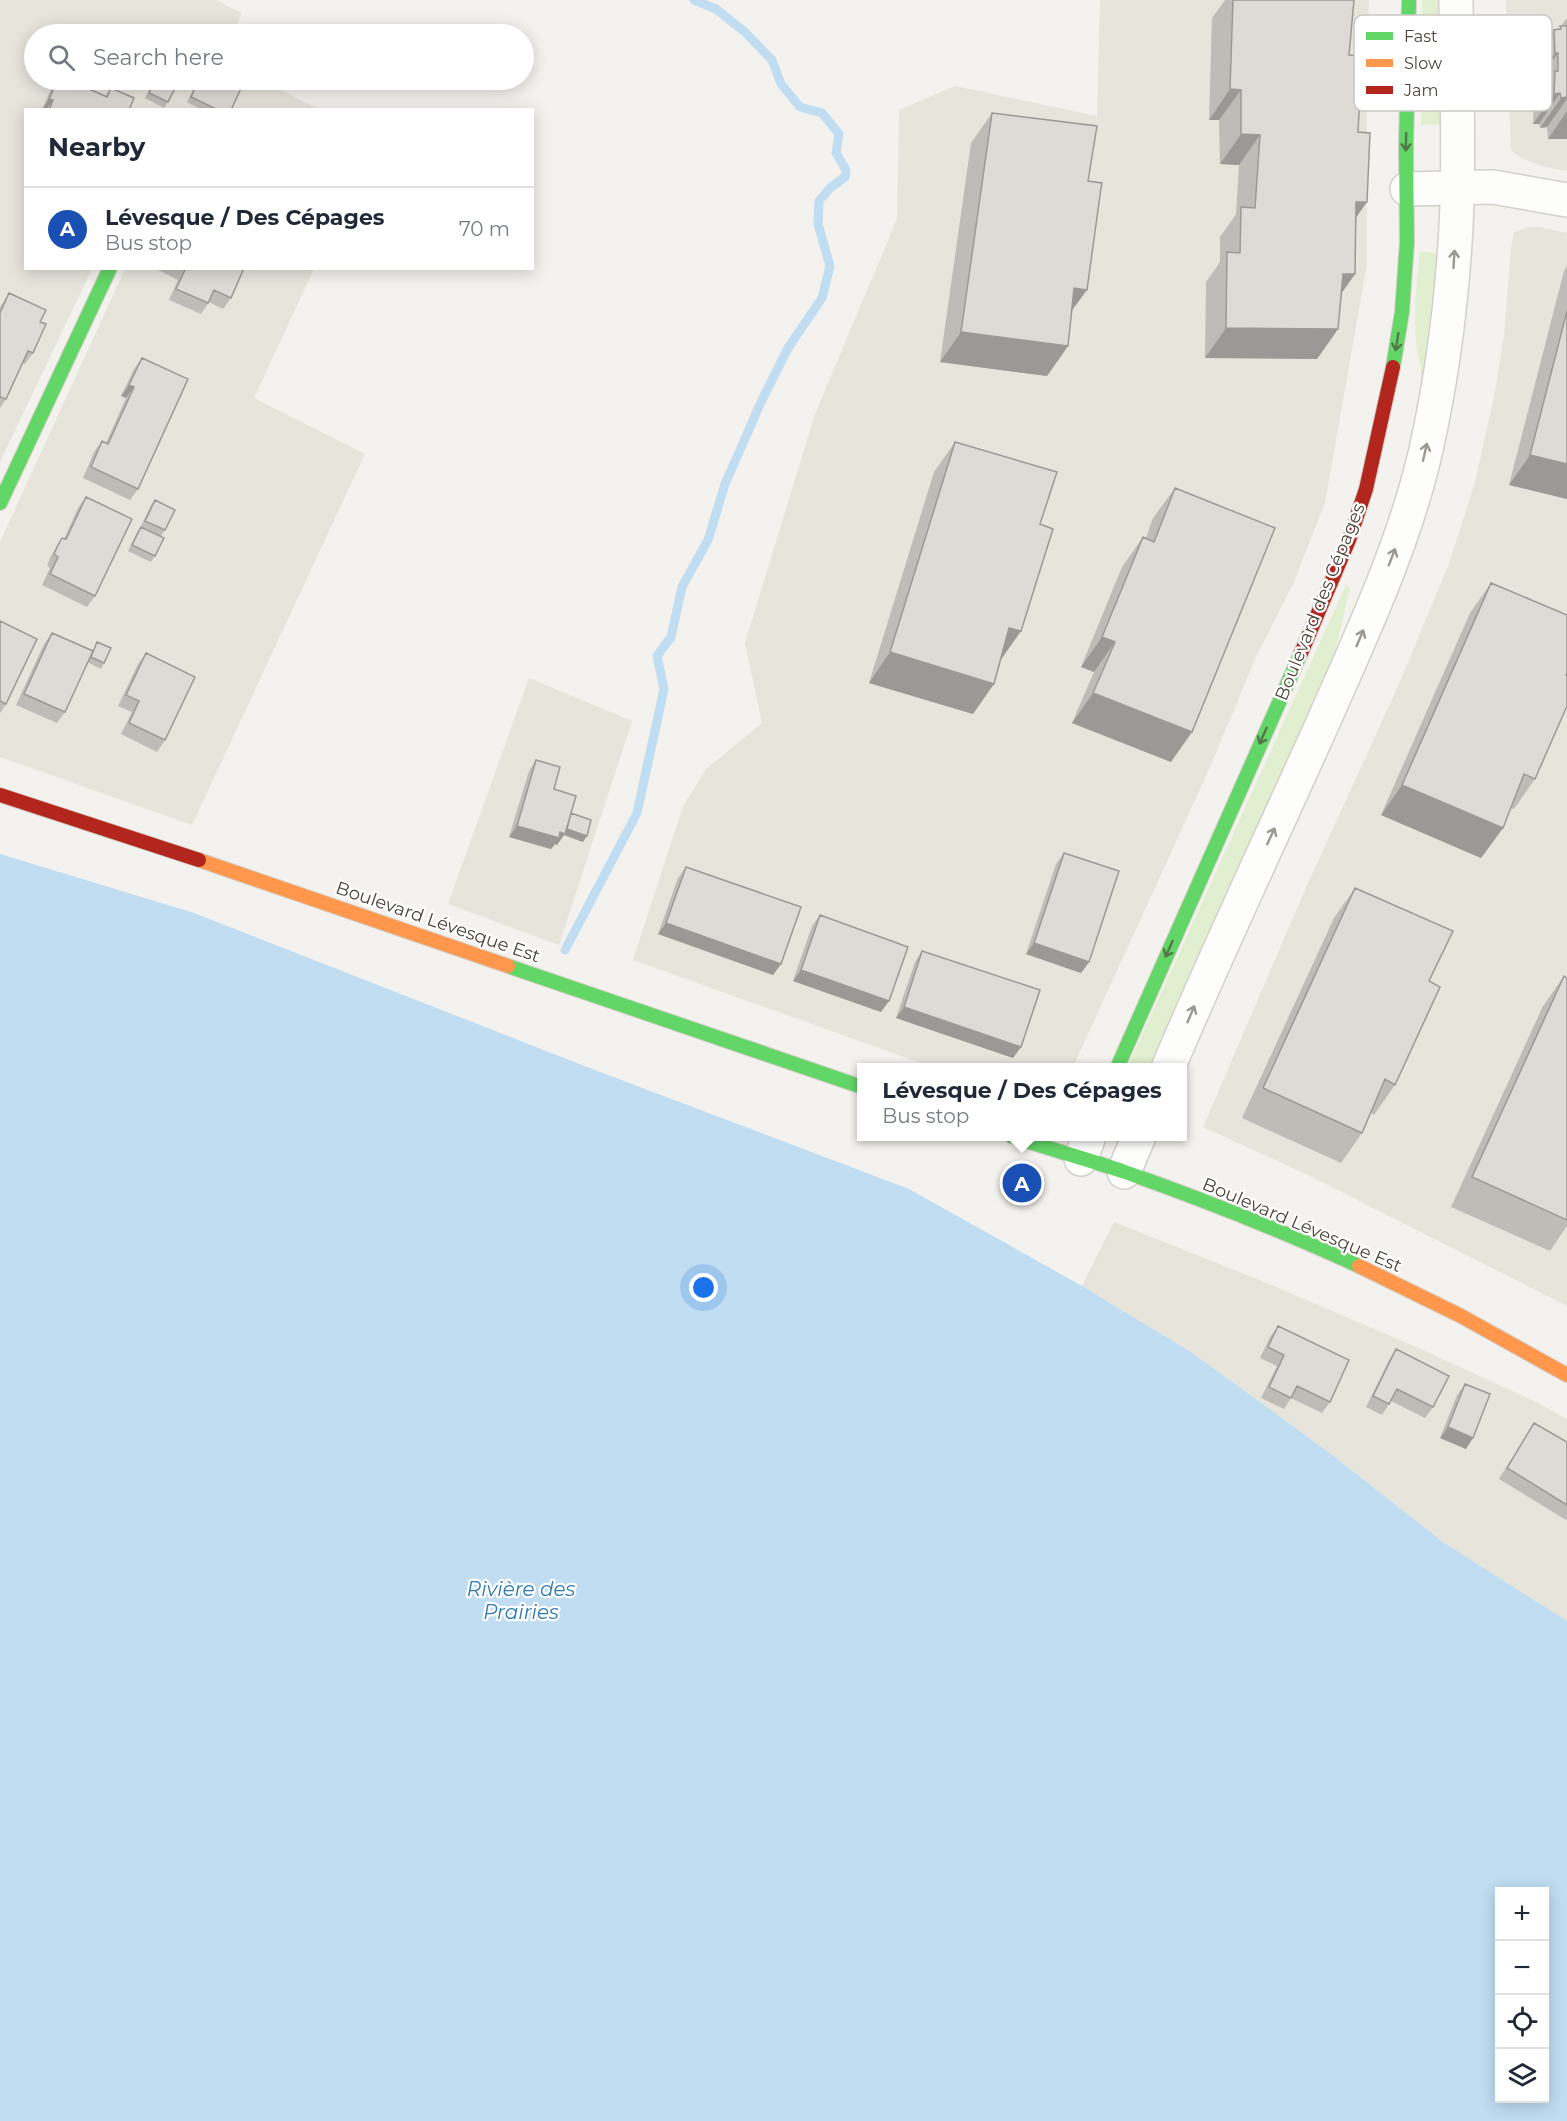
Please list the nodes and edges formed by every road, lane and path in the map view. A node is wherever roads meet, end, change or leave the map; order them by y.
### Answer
1 (1409, 0) edge
2 (1456, 0) edge
3 (1409, 15) edge
4 (1456, 15) edge
5 (1407, 111) edge
6 (1457, 111) edge
7 (1457, 188) junction
8 (1407, 189) junction
9 (1567, 200) edge
10 (109, 270) edge
11 (0, 503) edge
12 (0, 795) edge
13 (1119, 1063) edge
14 (1170, 1063) edge
15 (857, 1086) edge
16 (1038, 1141) edge
17 (1137, 1141) edge
18 (1085, 1148) edge
19 (1124, 1172) junction
20 (1567, 1375) edge

1 -> 3 street, Boulevard des Cépages
2 - 4 street
5 -> 8 street, Boulevard des Cépages
6 - 7 street
7 - 8 street
7 - 9 street
14 -> 7 street
8 -> 13 street, Boulevard des Cépages
10 - 11 street
12 - 15 street, Boulevard Lévesque Est
16 - 18 street, Boulevard Lévesque Est
17 - 19 street
18 - 19 street, Boulevard Lévesque Est
19 - 20 street, Boulevard Lévesque Est

